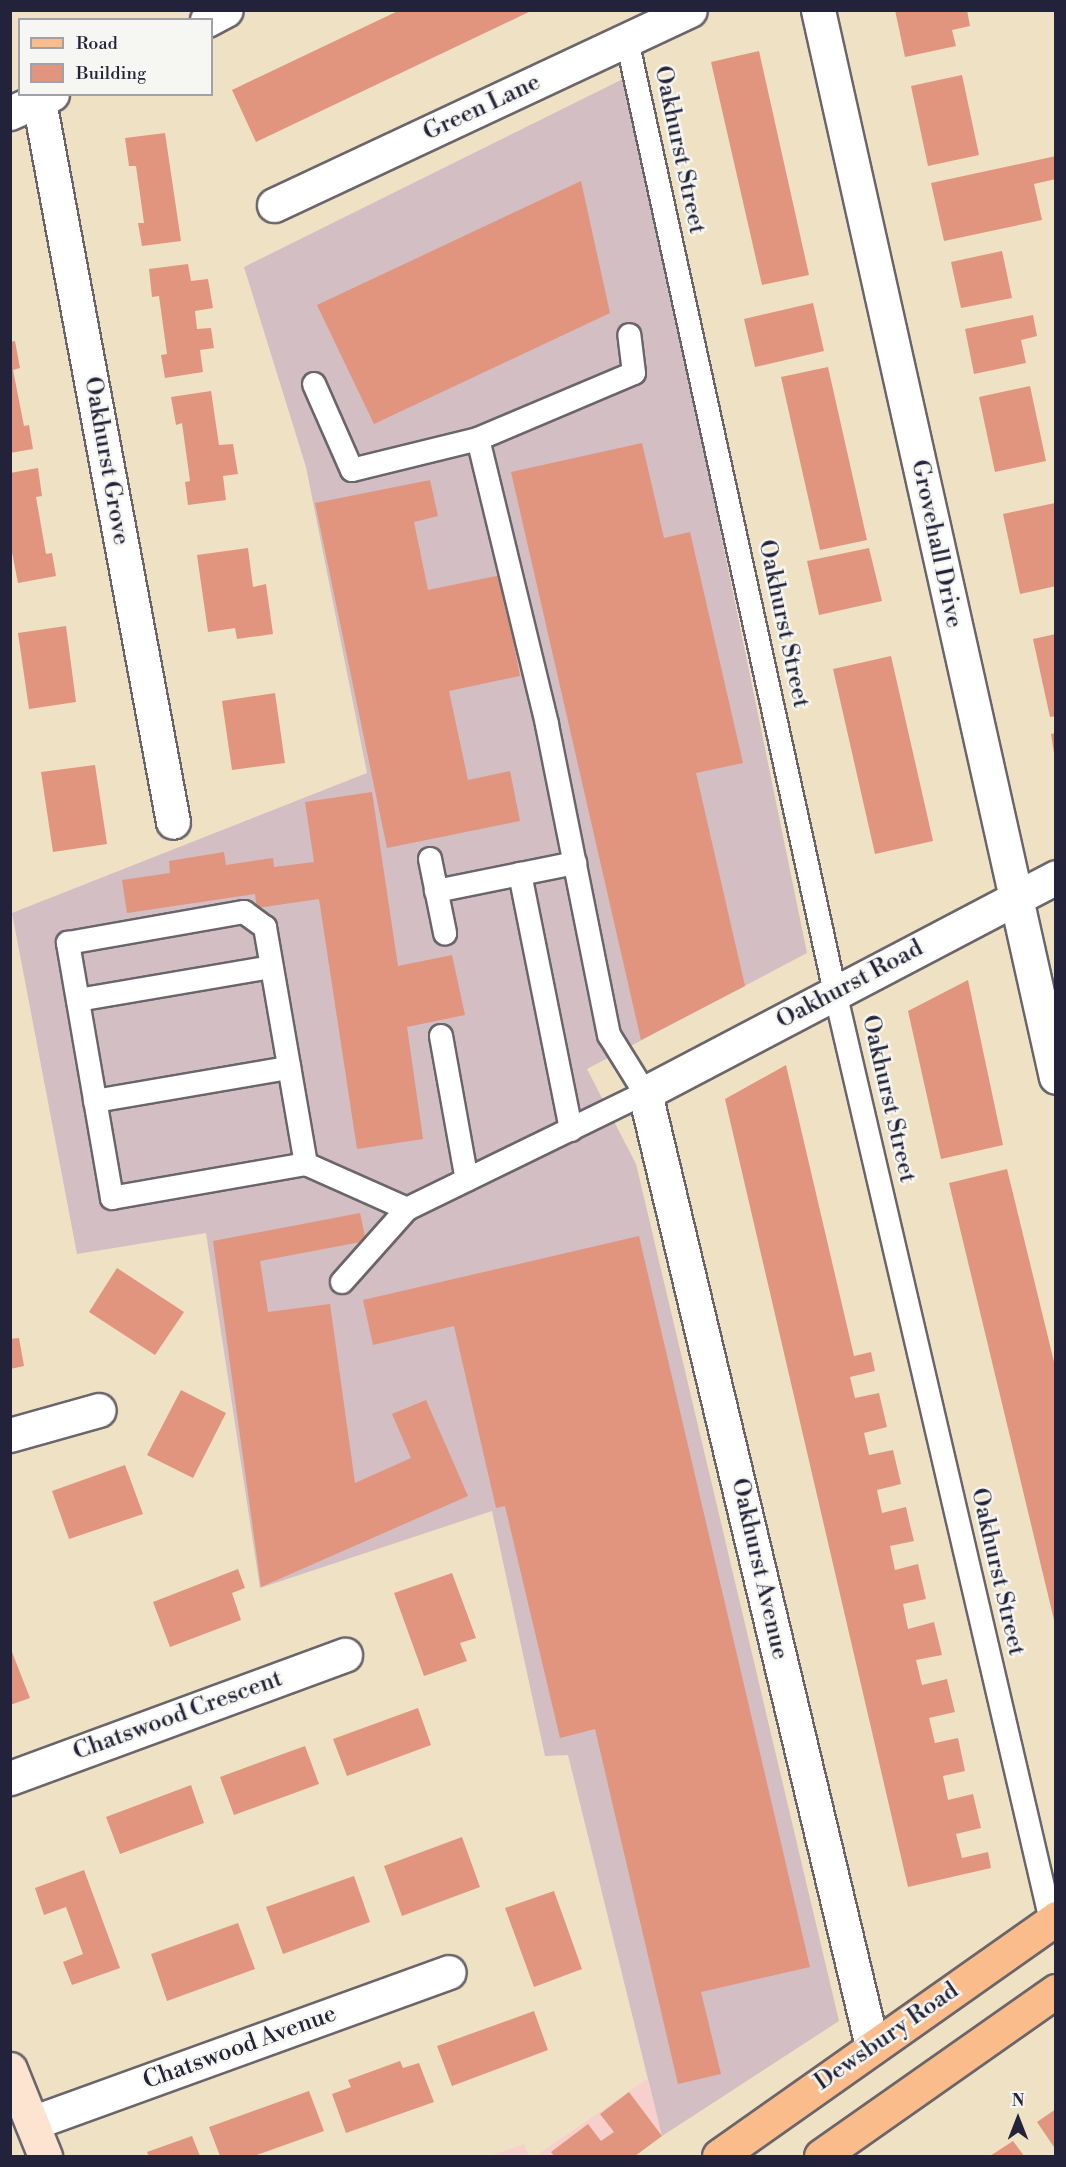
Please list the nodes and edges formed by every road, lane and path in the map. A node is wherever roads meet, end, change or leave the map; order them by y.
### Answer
1 (226, 10) edge
2 (690, 10) edge
3 (818, 10) edge
4 (211, 18) edge
5 (627, 40) junction
6 (34, 103) edge
7 (274, 204) dead end
8 (629, 335) dead end
9 (314, 384) dead end
10 (478, 439) junction
11 (172, 822) dead end
12 (430, 859) dead end
13 (575, 863) junction
14 (520, 874) junction
15 (1056, 877) edge
16 (436, 891) junction
17 (1014, 898) junction
18 (445, 933) dead end
19 (271, 967) junction
20 (835, 992) junction
21 (78, 1000) junction
22 (441, 1036) dead end
23 (289, 1068) junction
24 (1056, 1077) edge
25 (645, 1093) junction
26 (95, 1101) junction
27 (571, 1130) junction
28 (306, 1164) junction
29 (467, 1180) junction
30 (407, 1209) junction
31 (342, 1282) dead end
32 (99, 1410) dead end
33 (10, 1435) edge
34 (345, 1655) dead end
35 (10, 1778) edge
36 (1053, 1919) edge
37 (449, 1972) dead end
38 (1056, 1991) edge
39 (872, 2046) junction
40 (10, 2069) edge
41 (32, 2123) junction
42 (45, 2157) edge
43 (719, 2157) edge
44 (821, 2157) edge

1 - 4 street
2 - 5 street, Green Lane
3 - 17 street, Grovehall Drive
5 - 7 street, Green Lane
5 - 20 lane, Oakhurst Street
6 - 11 street, Oakhurst Grove
8 - 10 lane
9 - 10 lane
10 - 13 lane
12 - 16 lane
13 - 14 lane
13 - 25 lane
14 - 16 lane
14 - 27 lane
15 - 17 street, Oakhurst Road
16 - 18 lane
17 - 20 street, Oakhurst Road
17 - 24 street, Grovehall Drive
19 - 21 lane
19 - 21 lane
19 - 23 lane
20 - 25 street, Oakhurst Road
20 - 36 lane, Oakhurst Street
21 - 26 lane
22 - 29 lane
23 - 26 lane
23 - 28 lane
25 - 27 lane
25 - 39 street, Oakhurst Avenue
26 - 28 lane
27 - 29 lane
28 - 30 lane
29 - 30 lane
30 - 31 lane
32 - 33 street
34 - 35 street, Chatswood Crescent
36 - 39 main road, Dewsbury Road
37 - 41 street, Chatswood Avenue
38 - 44 main road
39 - 43 main road, Dewsbury Road
40 - 41 street
41 - 42 street

